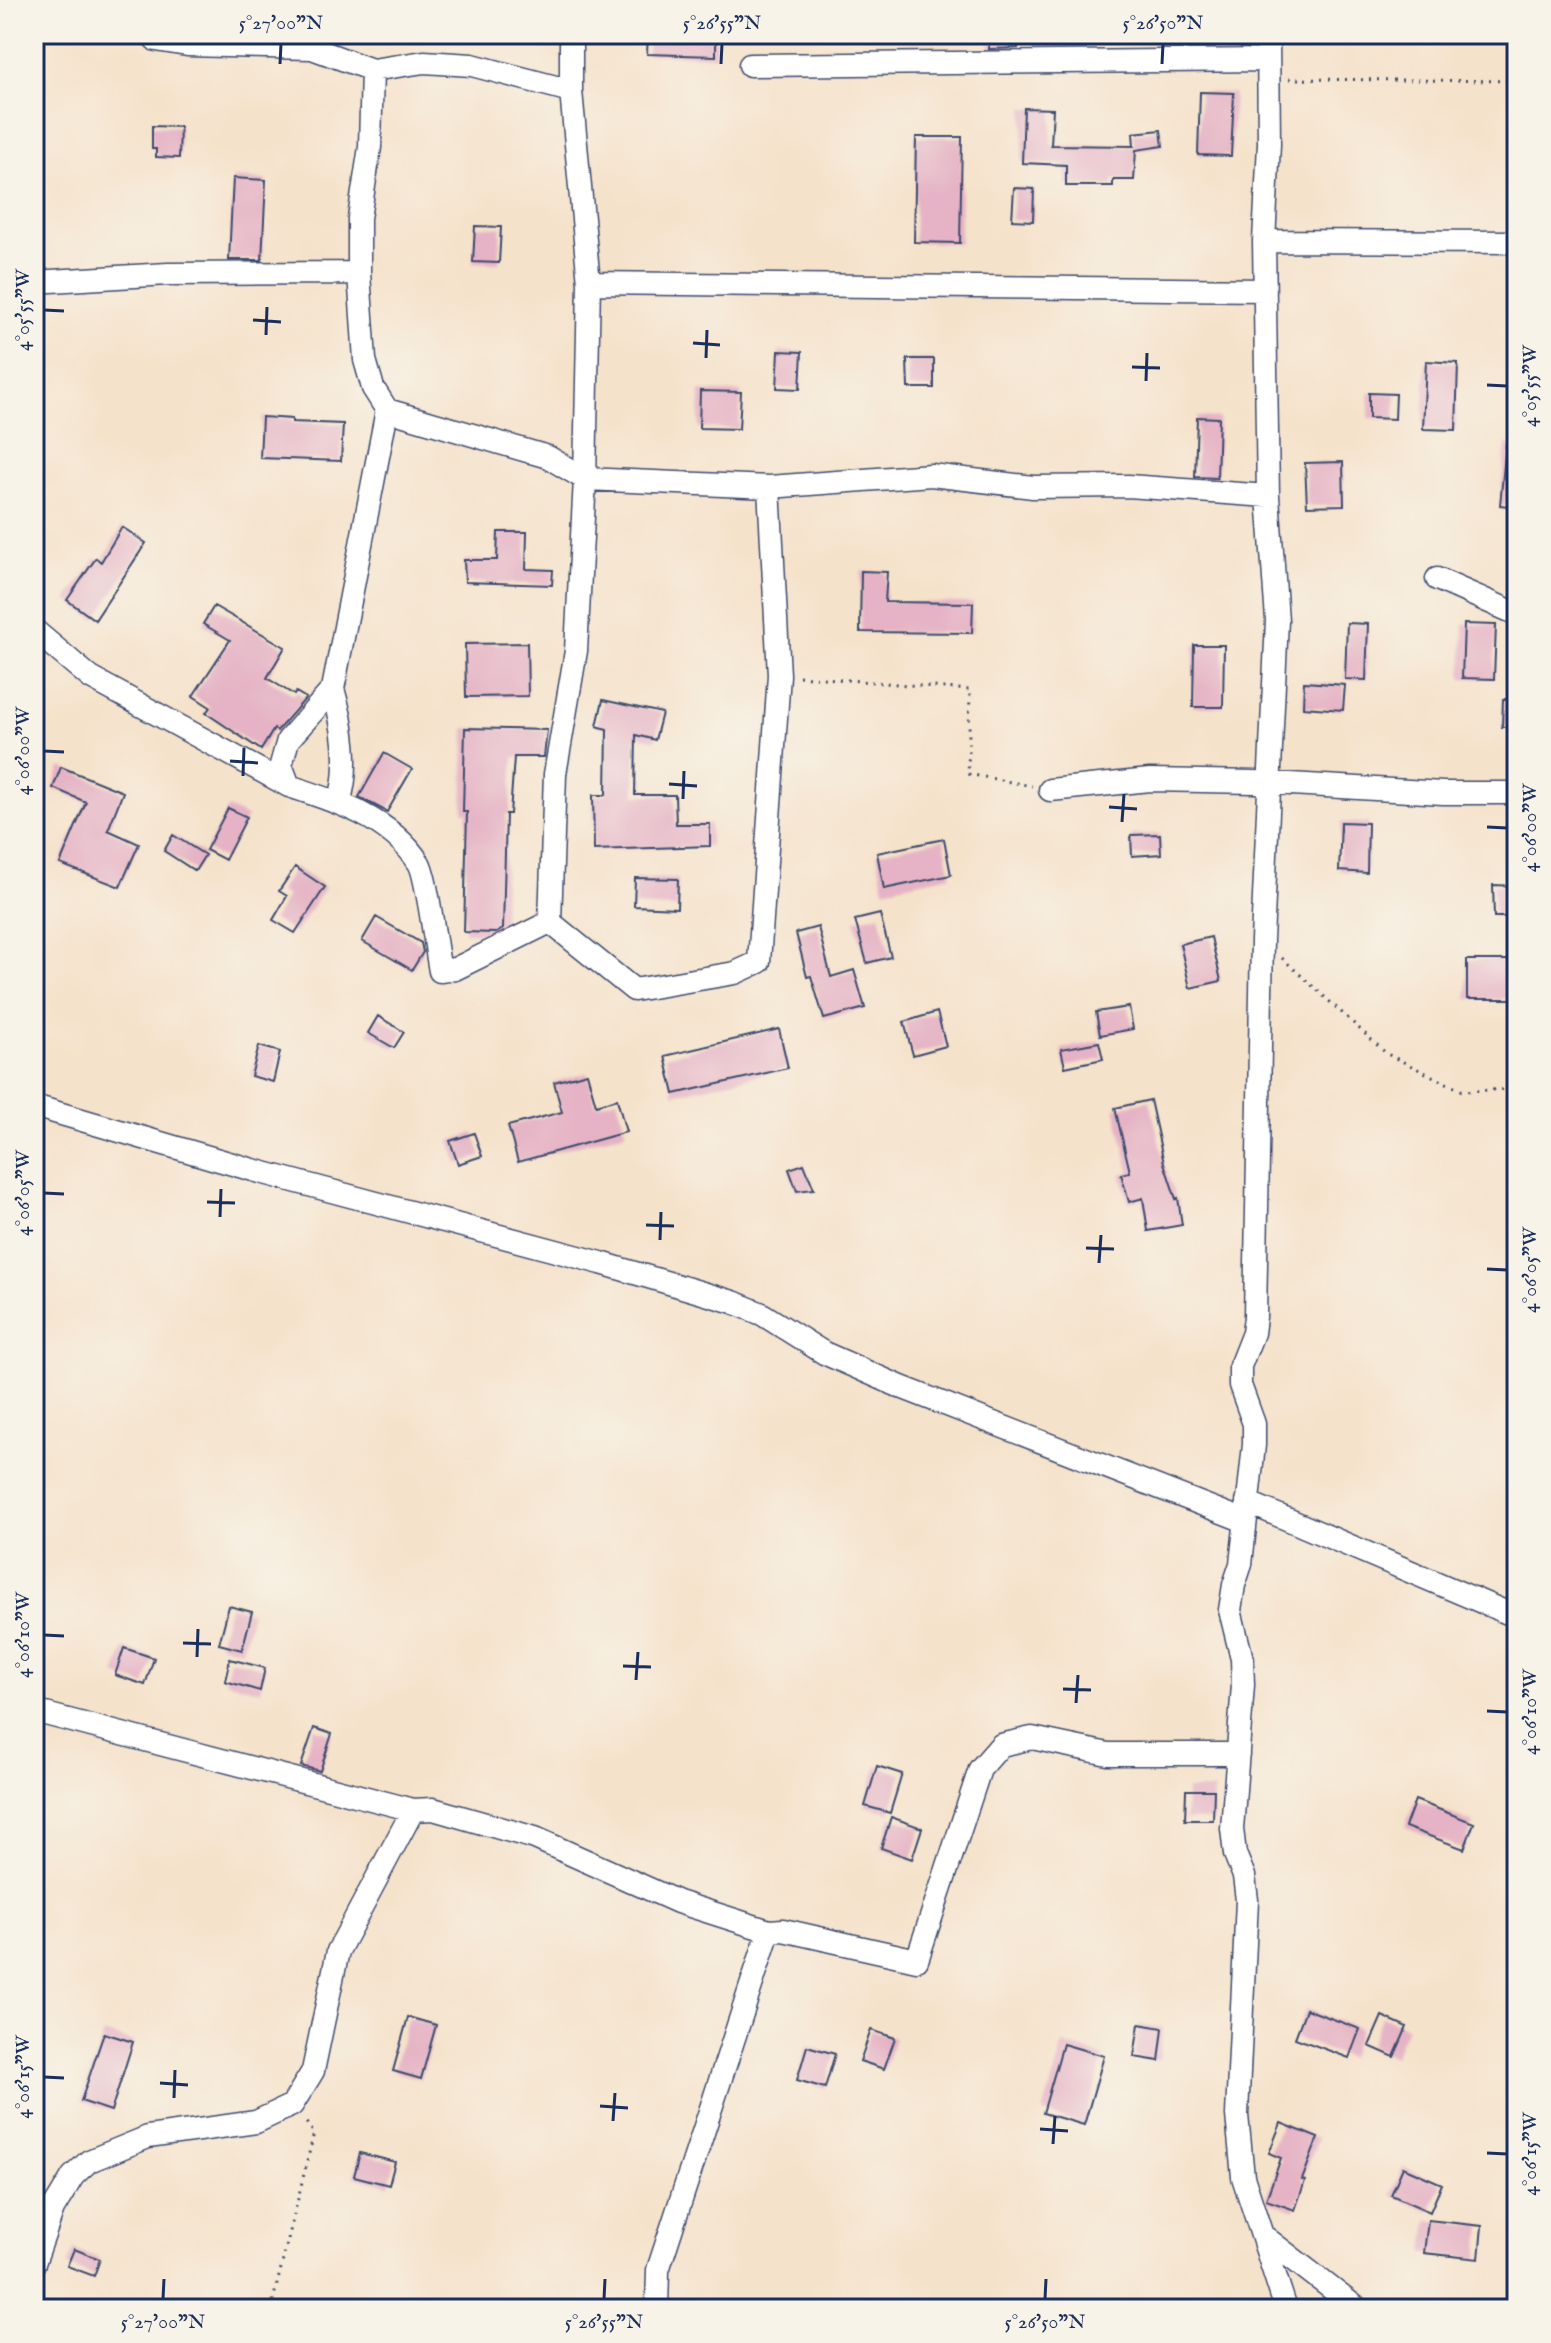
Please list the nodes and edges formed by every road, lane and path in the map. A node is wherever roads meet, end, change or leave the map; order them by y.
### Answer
1 (151, 34) edge
2 (571, 34) edge
3 (1268, 34) edge
4 (750, 65) dead end
5 (1268, 69) junction
6 (372, 70) junction
7 (1517, 81) edge
8 (571, 91) junction
9 (1264, 241) junction
10 (1517, 242) edge
11 (359, 273) junction
12 (34, 282) edge
13 (589, 283) junction
14 (1265, 290) junction
15 (387, 410) junction
16 (585, 479) junction
17 (769, 487) junction
18 (1268, 496) junction
19 (1437, 579) dead end
20 (1517, 614) edge
21 (34, 630) edge
22 (779, 675) junction
23 (333, 689) junction
24 (1269, 784) junction
25 (289, 786) junction
26 (1050, 790) joint
27 (1517, 793) edge
28 (339, 802) junction
29 (550, 922) junction
30 (1262, 940) junction
31 (1517, 1089) edge
32 (34, 1106) edge
33 (1246, 1511) junction
34 (1517, 1617) edge
35 (34, 1711) edge
36 (1238, 1754) junction
37 (413, 1810) junction
38 (769, 1931) junction
39 (292, 2105) junction
40 (1262, 2235) junction
41 (34, 2263) edge
42 (271, 2309) edge
43 (657, 2309) edge
44 (1286, 2309) edge
45 (1358, 2309) edge

1 - 6 street
2 - 8 street
3 - 5 street
4 - 5 street
5 - 7 path
5 - 9 street
6 - 8 street
6 - 11 street
8 - 13 street
9 - 10 street
9 - 14 street
11 - 12 street
11 - 15 street
13 - 14 street
13 - 16 street
14 - 18 street
15 - 16 street
15 - 23 street
16 - 17 street
16 - 29 street
17 - 18 street
17 - 22 street
18 - 24 street
19 - 20 street
21 - 25 street
22 - 26 path
22 - 29 street
23 - 25 street
23 - 28 street
24 - 26 street
24 - 27 street
24 - 30 street
25 - 28 street
28 - 29 street
30 - 31 path
30 - 33 street
32 - 33 street
33 - 34 street
33 - 36 street
35 - 37 street
36 - 38 street
36 - 40 street
37 - 38 street
37 - 39 street
38 - 43 street
39 - 41 street
39 - 42 path
40 - 44 street
40 - 45 street

